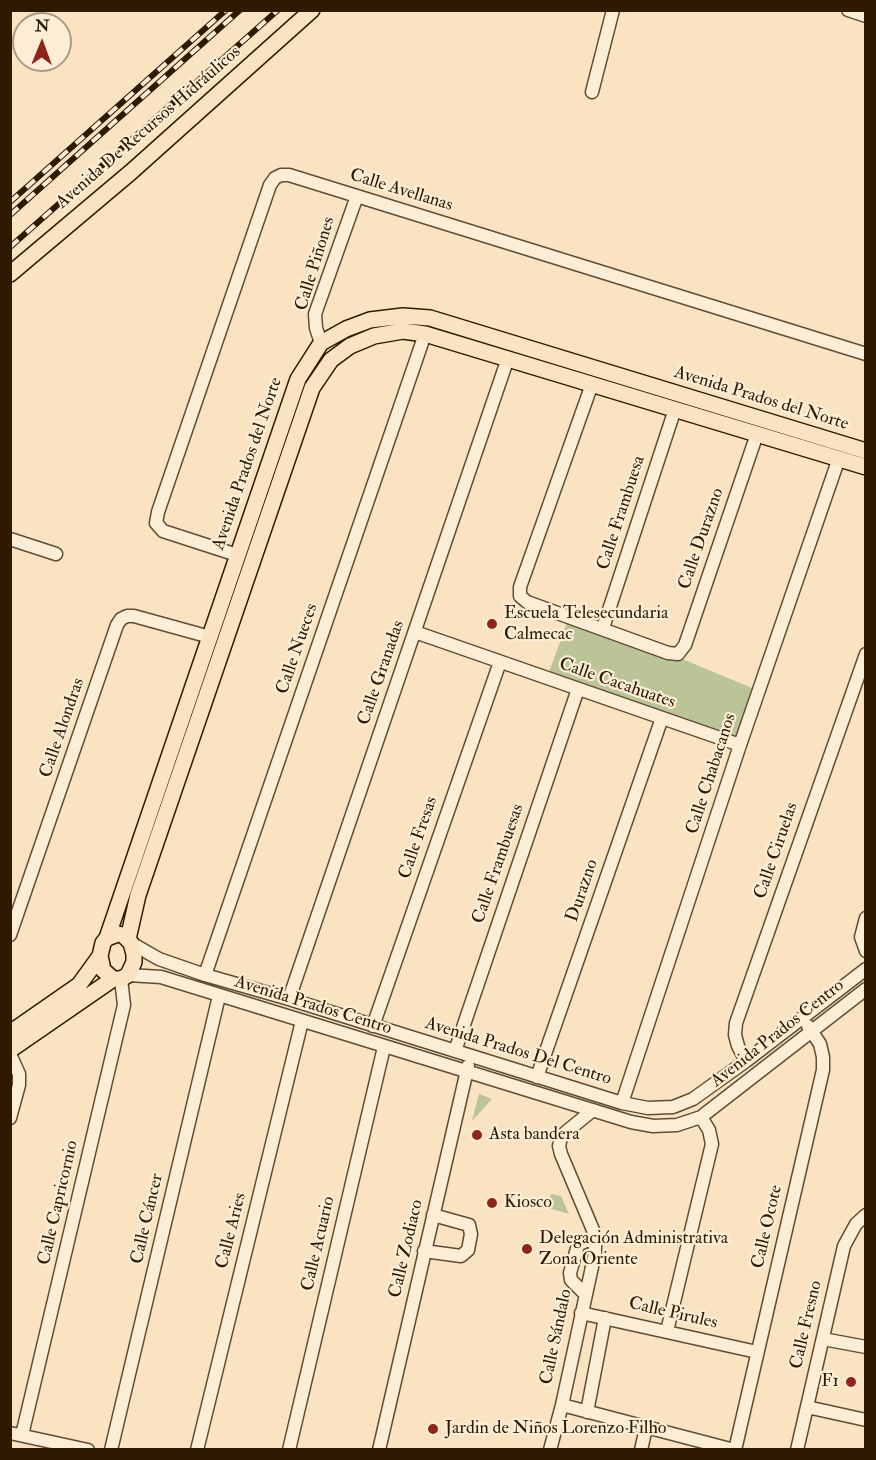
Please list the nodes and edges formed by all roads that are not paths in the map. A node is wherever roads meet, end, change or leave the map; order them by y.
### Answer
1 (312, 10) edge
2 (613, 10) edge
3 (848, 10) edge
4 (866, 16) edge
5 (592, 92) dead end
6 (357, 196) junction
7 (10, 274) edge
8 (425, 334) junction
9 (321, 343) junction
10 (866, 354) edge
11 (508, 358) junction
12 (298, 379) junction
13 (592, 384) junction
14 (312, 388) junction
15 (720, 406) junction
16 (675, 409) junction
17 (716, 422) junction
18 (757, 434) junction
19 (866, 451) edge
20 (839, 458) junction
21 (866, 467) edge
22 (10, 539) edge
23 (56, 554) dead end
24 (237, 555) junction
25 (222, 599) junction
26 (239, 604) junction
27 (603, 628) junction
28 (415, 632) junction
29 (210, 637) junction
30 (866, 654) edge
31 (500, 662) junction
32 (578, 689) junction
33 (662, 718) junction
34 (740, 745) junction
35 (866, 918) edge
36 (10, 935) edge
37 (107, 938) junction
38 (129, 941) junction
39 (866, 951) edge
40 (100, 956) junction
41 (866, 969) edge
42 (206, 975) junction
43 (121, 978) junction
44 (866, 989) edge
45 (219, 996) junction
46 (289, 999) junction
47 (801, 1018) junction
48 (302, 1021) junction
49 (373, 1026) junction
50 (812, 1031) junction
51 (10, 1033) edge
52 (384, 1047) junction
53 (10, 1050) edge
54 (456, 1051) junction
55 (10, 1054) edge
56 (471, 1056) junction
57 (746, 1061) junction
58 (467, 1072) junction
59 (537, 1077) junction
60 (622, 1103) junction
61 (593, 1110) junction
62 (701, 1117) junction
63 (10, 1118) edge
64 (433, 1215) junction
65 (866, 1215) edge
66 (595, 1241) junction
67 (424, 1251) junction
68 (585, 1294) junction
69 (581, 1312) junction
70 (605, 1318) junction
71 (667, 1331) junction
72 (822, 1339) junction
73 (866, 1347) edge
74 (757, 1352) junction
75 (562, 1405) junction
76 (807, 1407) junction
77 (587, 1412) junction
78 (866, 1420) edge
79 (646, 1428) junction
80 (16, 1434) edge
81 (88, 1449) edge
82 (111, 1449) edge
83 (197, 1449) edge
84 (289, 1449) edge
85 (379, 1449) edge
86 (550, 1449) edge
87 (641, 1449) edge
88 (734, 1449) edge
89 (797, 1449) edge

1 - 7 main road, Avenida De Recursos Hidráulicos
2 - 5 street
3 - 4 street
6 - 9 street, Calle Piñones
6 - 10 street, Calle Avellanas
6 - 24 street, Calle Avellanas
8 - 11 main road, Avenida Prados del Norte
8 - 14 main road, Avenida Prados del Norte
8 - 42 street, Calle Nueces
9 - 12 main road, Avenida Prados del Norte
9 - 15 main road, Avenida Prados del Norte
11 - 13 main road, Avenida Prados del Norte
11 - 28 street, Calle Granadas
12 - 14 street
12 - 24 main road, Avenida Prados del Norte
13 - 16 main road, Avenida Prados del Norte
13 - 27 street
14 - 26 main road, Avenida Prados del Norte
15 - 17 street
15 - 19 main road, Avenida Prados del Norte
16 - 17 main road, Avenida Prados del Norte
16 - 27 street, Calle Frambuesa
17 - 18 main road, Avenida Prados del Norte
18 - 20 main road, Avenida Prados del Norte
18 - 27 street, Calle Durazno
20 - 21 main road, Avenida Prados del Norte
20 - 34 street, Calle Chabacanos
22 - 23 street
24 - 25 main road, Avenida Prados del Norte
25 - 26 street
25 - 29 main road, Avenida Prados del Norte
26 - 38 main road, Avenida Prados del Norte
28 - 31 street, Calle Cacahuates
28 - 46 street, Calle Granadas
29 - 36 street, Calle Alondras
29 - 37 main road, Avenida Prados del Norte
30 - 57 street, Calle Ciruelas
31 - 32 street, Calle Cacahuates
31 - 49 street, Calle Fresas
32 - 33 street, Calle Cacahuates
32 - 54 street, Calle Frambuesas
33 - 34 street, Calle Cacahuates
33 - 59 street, Durazno
34 - 60 street, Calle Chabacanos
35 - 39 street
37 - 38 main road
37 - 40 main road
38 - 42 street, Avenida Prados Del Centro
38 - 43 main road
40 - 43 main road
40 - 51 main road
41 - 47 street, Avenida Prados Del Centro
42 - 46 street, Avenida Prados Del Centro
43 - 45 street, Avenida Prados Centro
43 - 53 main road
43 - 80 street, Calle Capricornio
44 - 50 street, Avenida Prados Centro
45 - 48 street, Avenida Prados Centro
45 - 82 street, Calle Cáncer
46 - 49 street, Avenida Prados Del Centro
47 - 50 street, Calle Ocote
47 - 57 street, Avenida Prados Del Centro
48 - 52 street, Avenida Prados Centro
48 - 83 street, Calle Aries
49 - 54 street, Avenida Prados Del Centro
50 - 62 street, Avenida Prados Centro
50 - 74 street, Calle Ocote
52 - 58 street, Avenida Prados Centro
52 - 84 street, Calle Acuario
54 - 56 street, Avenida Prados Del Centro
55 - 63 street
56 - 58 street, Calle Zodiaco
56 - 59 street, Avenida Prados Del Centro
57 - 60 street, Avenida Prados Del Centro
58 - 61 street, Avenida Prados Centro
58 - 64 street, Calle Zodiaco
59 - 60 street, Avenida Prados Del Centro
61 - 62 street, Avenida Prados Centro
61 - 66 street, Calle Sándalo
62 - 71 street
64 - 67 street, Calle Zodiaco
64 - 67 street
65 - 72 street, Calle Fresno
66 - 68 street, Calle Sándalo
66 - 68 street
67 - 85 street, Calle Zodiaco
68 - 69 street, Calle Sándalo
69 - 70 street, Calle Pirules
69 - 75 street, Calle Sándalo
70 - 71 street, Calle Pirules
70 - 77 street
71 - 74 street, Calle Pirules
72 - 73 street
72 - 76 street, Calle Fresno
74 - 88 street, Calle Ocote
75 - 77 street
75 - 86 street, Calle Sándalo
76 - 78 street
76 - 89 street, Calle Fresno
77 - 79 street
79 - 87 street
79 - 88 street
80 - 81 street

